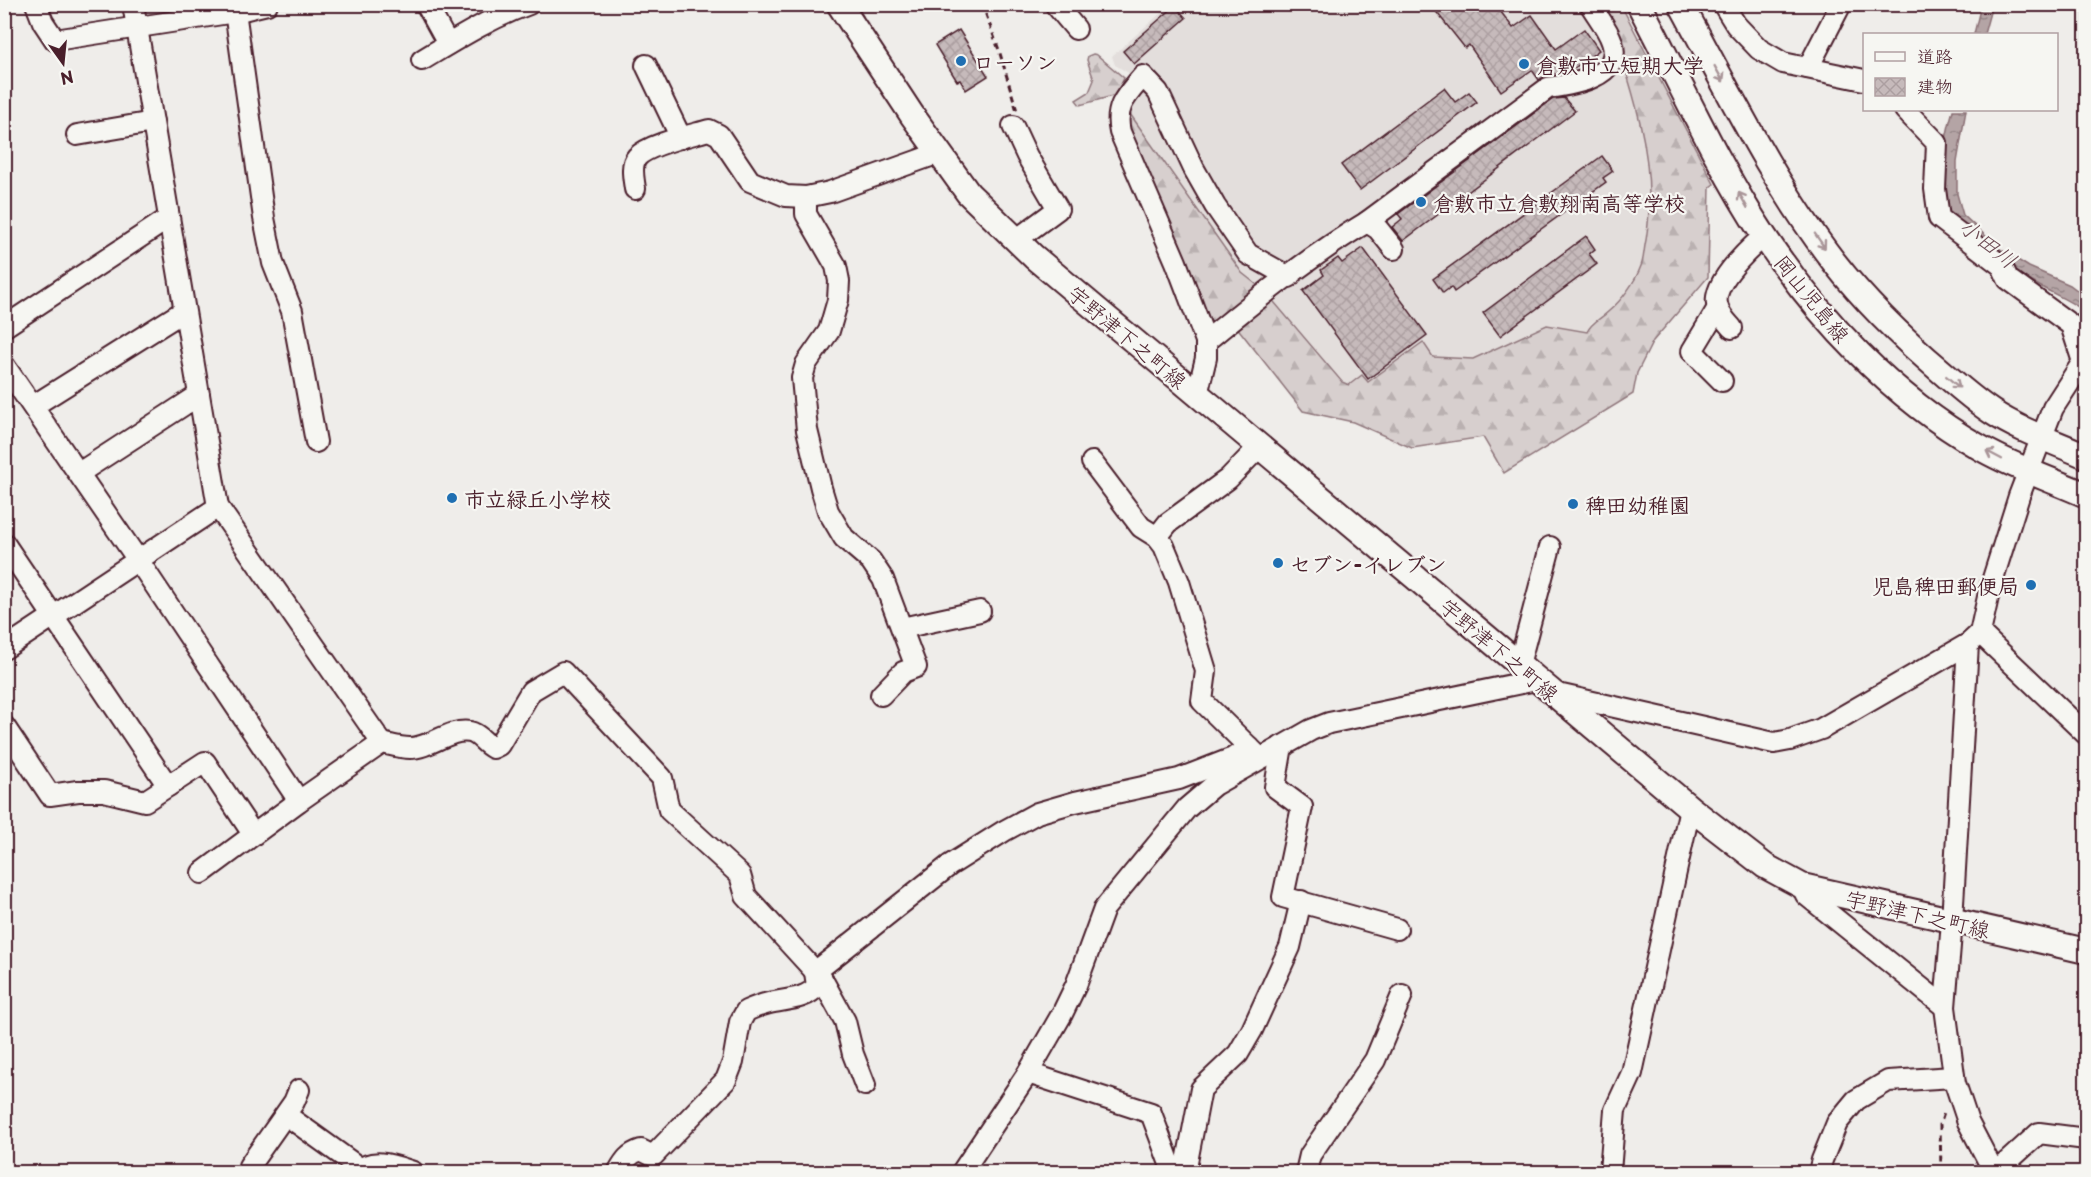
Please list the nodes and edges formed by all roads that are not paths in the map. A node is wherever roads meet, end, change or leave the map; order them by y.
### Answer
1 (36, 4) edge
2 (133, 4) edge
3 (267, 4) edge
4 (426, 4) edge
5 (529, 4) edge
6 (839, 4) edge
7 (1054, 4) edge
8 (1590, 4) edge
9 (1639, 4) edge
10 (1681, 4) edge
11 (1723, 4) edge
12 (1841, 4) edge
13 (234, 8) edge
14 (136, 27) junction
15 (1076, 29) dead end
16 (448, 44) junction
17 (422, 60) dead end
18 (646, 64) dead end
19 (1808, 68) junction
20 (1863, 80) edge
21 (1906, 111) edge
22 (153, 122) junction
23 (1015, 131) road end
24 (77, 135) dead end
25 (681, 138) junction
26 (939, 153) junction
27 (635, 189) dead end
28 (806, 197) junction
29 (169, 218) junction
30 (1367, 222) junction
31 (1764, 236) junction
32 (1016, 240) junction
33 (1394, 249) dead end
34 (1289, 277) junction
35 (1718, 308) junction
36 (184, 311) junction
37 (4, 327) edge
38 (1732, 328) dead end
39 (1206, 341) junction
40 (2085, 360) edge
41 (4, 365) edge
42 (1722, 381) dead end
43 (1197, 394) junction
44 (199, 395) junction
45 (33, 406) junction
46 (2042, 437) junction
47 (316, 442) dead end
48 (1259, 447) junction
49 (2086, 456) edge
50 (1092, 462) dead end
51 (2029, 472) junction
52 (79, 473) junction
53 (2086, 495) edge
54 (218, 507) junction
55 (1157, 537) junction
56 (4, 543) edge
57 (1550, 547) dead end
58 (138, 560) junction
59 (980, 611) dead end
60 (54, 616) junction
61 (902, 628) junction
62 (1974, 638) junction
63 (4, 649) edge
64 (1535, 679) junction
65 (881, 695) dead end
66 (4, 726) edge
67 (2086, 734) edge
68 (382, 743) junction
69 (1282, 747) junction
70 (1255, 753) junction
71 (168, 786) junction
72 (299, 801) junction
73 (1690, 808) junction
74 (253, 834) junction
75 (202, 873) dead end
76 (1802, 886) junction
77 (1301, 901) junction
78 (1952, 921) junction
79 (1396, 929) dead end
80 (2086, 951) edge
81 (815, 972) junction
82 (1402, 995) dead end
83 (1945, 1007) junction
84 (1028, 1073) junction
85 (1954, 1080) junction
86 (865, 1085) dead end
87 (299, 1090) dead end
88 (286, 1114) junction
89 (2086, 1139) edge
90 (249, 1166) dead end
91 (359, 1171) edge
92 (413, 1173) edge
93 (618, 1173) edge
94 (962, 1173) edge
95 (1173, 1173) edge
96 (1185, 1173) edge
97 (1306, 1173) edge
98 (1610, 1173) edge
99 (1819, 1173) edge
100 (1995, 1173) edge

1 - 14 street
2 - 14 street
3 - 13 street
4 - 16 street
5 - 16 street
6 - 26 main road, 宇野津下之町線
7 - 15 street
8 - 30 street
31 -> 9 main road, 岡山児島線
10 -> 46 main road, 岡山児島線
11 - 19 street
12 - 19 street
13 - 14 street
13 - 47 street
14 - 22 street
16 - 17 street
18 - 25 street
19 - 20 street
21 - 40 street
22 - 24 street
22 - 29 street
23 - 32 street
25 - 27 street
25 - 28 street
26 - 28 street
26 - 32 main road, 宇野津下之町線
28 - 61 street
29 - 36 street
29 - 37 street
30 - 33 street
30 - 34 street
31 - 35 street
51 -> 31 main road, 岡山児島線
32 - 43 main road, 宇野津下之町線
34 - 39 street
34 - 39 street
35 - 38 street
35 - 42 street
36 - 44 street
36 - 45 street
39 - 43 street
40 - 46 street
41 - 45 street
43 - 48 main road, 宇野津下之町線
44 - 52 street
44 - 54 street
45 - 52 street
46 - 49 main road, 岡山児島線
46 - 51 street
48 - 55 street
48 - 64 main road, 宇野津下之町線
50 - 55 street
51 - 53 main road, 岡山児島線
51 - 62 street
52 - 58 street
54 - 58 street
54 - 68 street
55 - 70 street
56 - 60 street
57 - 64 street
58 - 60 street
58 - 72 street
59 - 61 street
60 - 63 street
60 - 71 street
61 - 65 street
62 - 64 street
62 - 67 street
62 - 78 street
64 - 69 street
64 - 73 main road, 宇野津下之町線
66 - 71 street
68 - 72 street
68 - 81 street
69 - 70 street
69 - 77 street
70 - 81 street
70 - 84 street
71 - 74 street
72 - 74 street
73 - 76 main road, 宇野津下之町線
73 - 98 street
74 - 75 street
76 - 78 main road, 宇野津下之町線
76 - 83 street
77 - 79 street
77 - 96 street
78 - 80 main road, 宇野津下之町線
78 - 83 street
81 - 86 street
81 - 93 street
82 - 97 street
83 - 85 street
84 - 94 street
84 - 95 street
85 - 99 street
85 - 100 street
87 - 88 street
88 - 90 street
88 - 91 street
89 - 100 street
91 - 92 street

